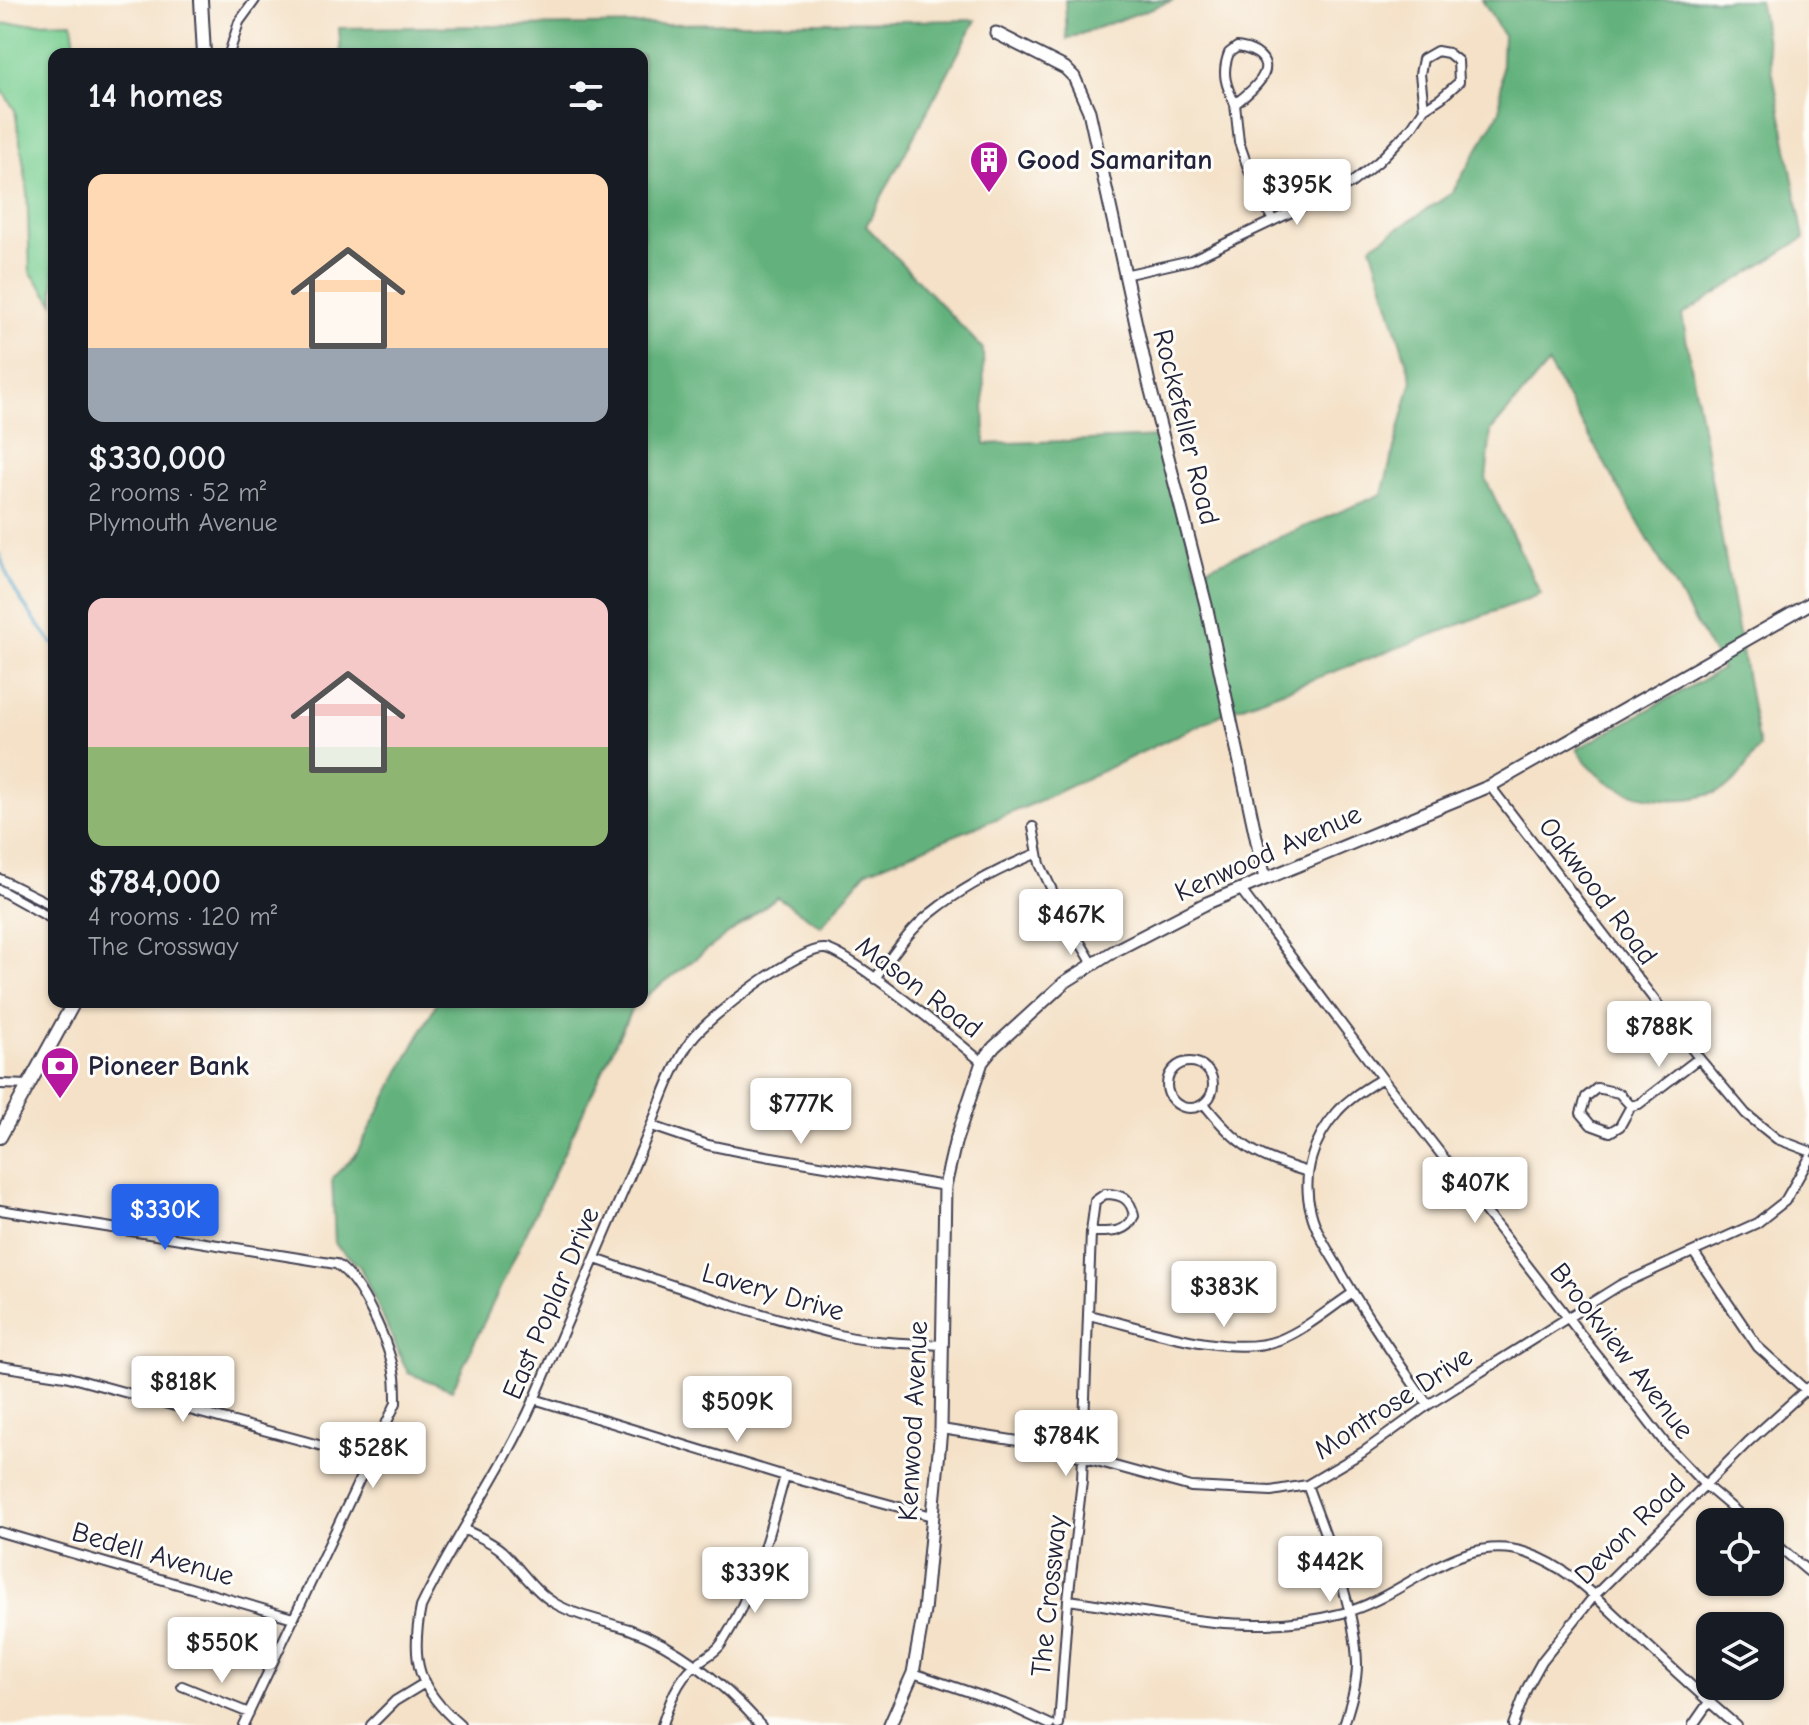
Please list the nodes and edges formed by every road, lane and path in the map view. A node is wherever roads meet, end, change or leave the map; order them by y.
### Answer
1 (201, 0) edge
2 (255, 0) edge
3 (996, 33) dead end
4 (204, 48) edge
5 (231, 48) edge
6 (1235, 104) junction
7 (1424, 109) junction
8 (1273, 221) junction
9 (1124, 275) junction
10 (1809, 604) edge
11 (1490, 786) junction
12 (1033, 827) dead end
13 (1038, 853) junction
14 (0, 879) edge
15 (1265, 879) junction
16 (0, 890) edge
17 (1241, 890) junction
18 (48, 903) edge
19 (48, 917) edge
20 (828, 949) joint
21 (1093, 964) junction
22 (875, 979) junction
23 (71, 1008) edge
24 (1699, 1058) junction
25 (982, 1062) junction
26 (1382, 1078) junction
27 (0, 1084) edge
28 (29, 1085) junction
29 (1205, 1105) junction
30 (1631, 1106) junction
31 (652, 1126) junction
32 (0, 1137) edge
33 (1809, 1151) edge
34 (1809, 1159) edge
35 (1308, 1172) junction
36 (945, 1186) junction
37 (0, 1210) edge
38 (1091, 1232) junction
39 (1694, 1253) junction
40 (595, 1259) junction
41 (1353, 1293) junction
42 (1089, 1315) junction
43 (1566, 1318) junction
44 (942, 1345) junction
45 (0, 1366) edge
46 (1808, 1390) edge
47 (534, 1399) junction
48 (1428, 1405) junction
49 (941, 1429) junction
50 (1081, 1456) junction
51 (370, 1459) junction
52 (785, 1476) junction
53 (1307, 1485) junction
54 (1705, 1485) junction
55 (1732, 1508) edge
56 (932, 1516) junction
57 (465, 1530) junction
58 (0, 1532) edge
59 (1784, 1551) edge
60 (1809, 1572) edge
61 (1594, 1596) junction
62 (1068, 1600) junction
63 (1349, 1612) junction
64 (293, 1618) junction
65 (696, 1664) junction
66 (913, 1673) junction
67 (423, 1684) junction
68 (182, 1686) dead end
69 (1709, 1702) junction
70 (249, 1713) junction
71 (243, 1725) edge
72 (371, 1725) edge
73 (460, 1725) edge
74 (662, 1725) edge
75 (761, 1725) edge
76 (890, 1725) edge
77 (1051, 1725) edge
78 (1059, 1725) edge
79 (1344, 1725) edge
80 (1513, 1725) edge
81 (1693, 1725) edge
82 (1736, 1725) edge

1 - 4 main road
2 - 5 street
3 - 9 street, Rockefeller Road
6 - 6 street
6 - 8 street
7 - 7 street
7 - 8 street
8 - 9 street
9 - 15 street, Rockefeller Road
10 - 11 street, Kenwood Avenue
11 - 15 street, Kenwood Avenue
11 - 24 street, Oakwood Road
12 - 13 street
13 - 21 street
13 - 22 street
14 - 18 street
15 - 17 street, Kenwood Avenue
16 - 19 street
17 - 21 street, Kenwood Avenue
17 - 26 street, Brookview Avenue
20 - 22 street, Mason Road
20 - 31 street, East Poplar Drive
21 - 25 street, Kenwood Avenue
22 - 25 street, Mason Road
23 - 28 main road
24 - 30 street
24 - 33 street, Oakwood Road
25 - 36 street, Kenwood Avenue
26 - 35 street
26 - 43 street, Brookview Avenue
27 - 28 street
28 - 32 main road
29 - 29 street
29 - 35 street
30 - 30 street
31 - 36 street
31 - 40 street, East Poplar Drive
34 - 39 street, Montrose Drive
35 - 41 street
36 - 44 street, Kenwood Avenue
37 - 51 street
38 - 38 street, The Crossway
38 - 42 street, The Crossway
39 - 43 street, Montrose Drive
39 - 46 street
40 - 44 street, Lavery Drive
40 - 47 street, East Poplar Drive
41 - 42 street
41 - 48 street
42 - 50 street, The Crossway
43 - 48 street, Montrose Drive
43 - 54 street, Brookview Avenue
44 - 49 street, Kenwood Avenue
45 - 51 street
46 - 54 street, Devon Road
47 - 52 street
47 - 57 street, East Poplar Drive
48 - 53 street, Montrose Drive
49 - 50 street, Montrose Drive
49 - 56 street, Kenwood Avenue
50 - 53 street, Montrose Drive
50 - 62 street, The Crossway
51 - 64 street
52 - 56 street
52 - 65 street
53 - 63 street
54 - 55 street, Brookview Avenue
54 - 61 street, Devon Road
56 - 66 street, Kenwood Avenue
57 - 65 street
57 - 67 street, East Poplar Drive
58 - 64 street, Bedell Avenue
59 - 60 street
61 - 63 street
61 - 69 street
61 - 80 street, Devon Road
62 - 63 street
62 - 78 street, The Crossway
63 - 79 street
64 - 70 street
65 - 74 street
65 - 75 street
66 - 76 street, Kenwood Avenue
66 - 77 street
67 - 72 street
67 - 73 street
68 - 70 street
69 - 81 street
69 - 82 street
70 - 71 street

